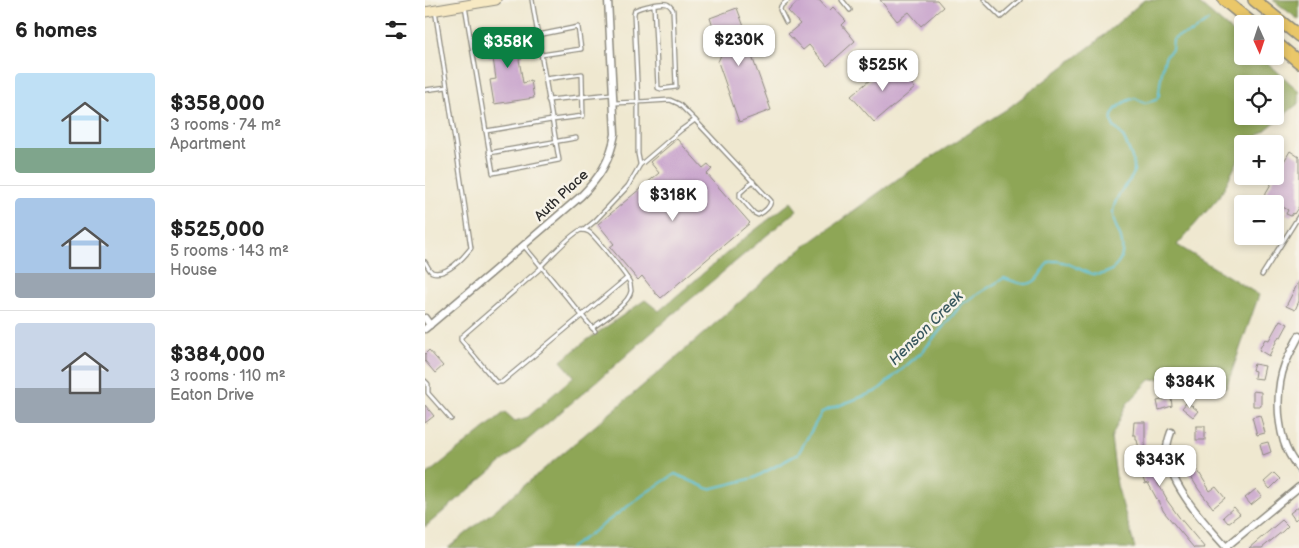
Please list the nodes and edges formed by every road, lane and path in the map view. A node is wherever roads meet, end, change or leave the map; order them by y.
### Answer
1 (496, 0) edge
2 (532, 0) edge
3 (609, 0) edge
4 (788, 0) edge
5 (842, 0) edge
6 (984, 0) edge
7 (1020, 0) edge
8 (1224, 0) edge
9 (1253, 0) edge
10 (484, 1) edge
11 (452, 4) edge
12 (465, 5) junction
13 (654, 5) junction
14 (850, 10) dead end
15 (430, 11) edge
16 (1242, 15) edge
17 (786, 22) dead end
18 (538, 34) junction
19 (1299, 36) edge
20 (1284, 50) edge
21 (541, 56) junction
22 (1299, 62) edge
23 (545, 79) junction
24 (447, 87) junction
25 (425, 90) edge
26 (613, 94) junction
27 (583, 97) junction
28 (548, 100) junction
29 (638, 102) junction
30 (614, 104) junction
31 (552, 120) junction
32 (695, 120) junction
33 (486, 131) junction
34 (576, 138) dead end
35 (556, 142) junction
36 (489, 153) junction
37 (640, 165) junction
38 (753, 181) junction
39 (1299, 216) edge
40 (584, 230) junction
41 (524, 246) junction
42 (425, 262) edge
43 (541, 267) junction
44 (1262, 275) dead end
45 (627, 278) junction
46 (582, 315) junction
47 (425, 318) edge
48 (428, 327) edge
49 (1299, 336) edge
50 (425, 381) edge
51 (451, 419) dead end
52 (1171, 432) dead end
53 (1299, 469) edge
54 (1299, 487) edge
55 (1227, 547) edge

1 - 10 street
2 - 18 lane
3 - 26 street, Auth Place
4 - 17 lane
5 - 14 lane
6 - 7 lane
8 - 16 highway
9 - 19 highway
10 - 12 street
11 - 12 street
11 - 15 street
12 - 33 lane
13 - 13 lane
13 - 29 lane
15 - 24 lane
18 - 21 lane
18 - 21 lane
20 - 22 highway
21 - 23 lane
23 - 27 lane
23 - 28 lane
24 - 25 lane
24 - 42 lane
26 - 27 lane
26 - 30 street, Auth Place
27 - 28 lane
27 - 31 lane
28 - 31 lane
29 - 30 lane
29 - 32 lane
29 - 37 lane
30 - 41 street, Auth Place
31 - 33 lane
31 - 35 lane
32 - 37 lane
32 - 38 lane
33 - 36 lane
34 - 35 lane
35 - 36 lane
35 - 36 lane
37 - 40 lane
38 - 38 lane
39 - 44 lane
40 - 43 lane
40 - 45 lane
41 - 43 lane
41 - 48 street, Auth Place
43 - 46 lane
43 - 46 lane
45 - 46 lane
45 - 46 lane
47 - 48 street
49 - 53 street
50 - 51 lane
52 - 55 street
54 - 55 street

